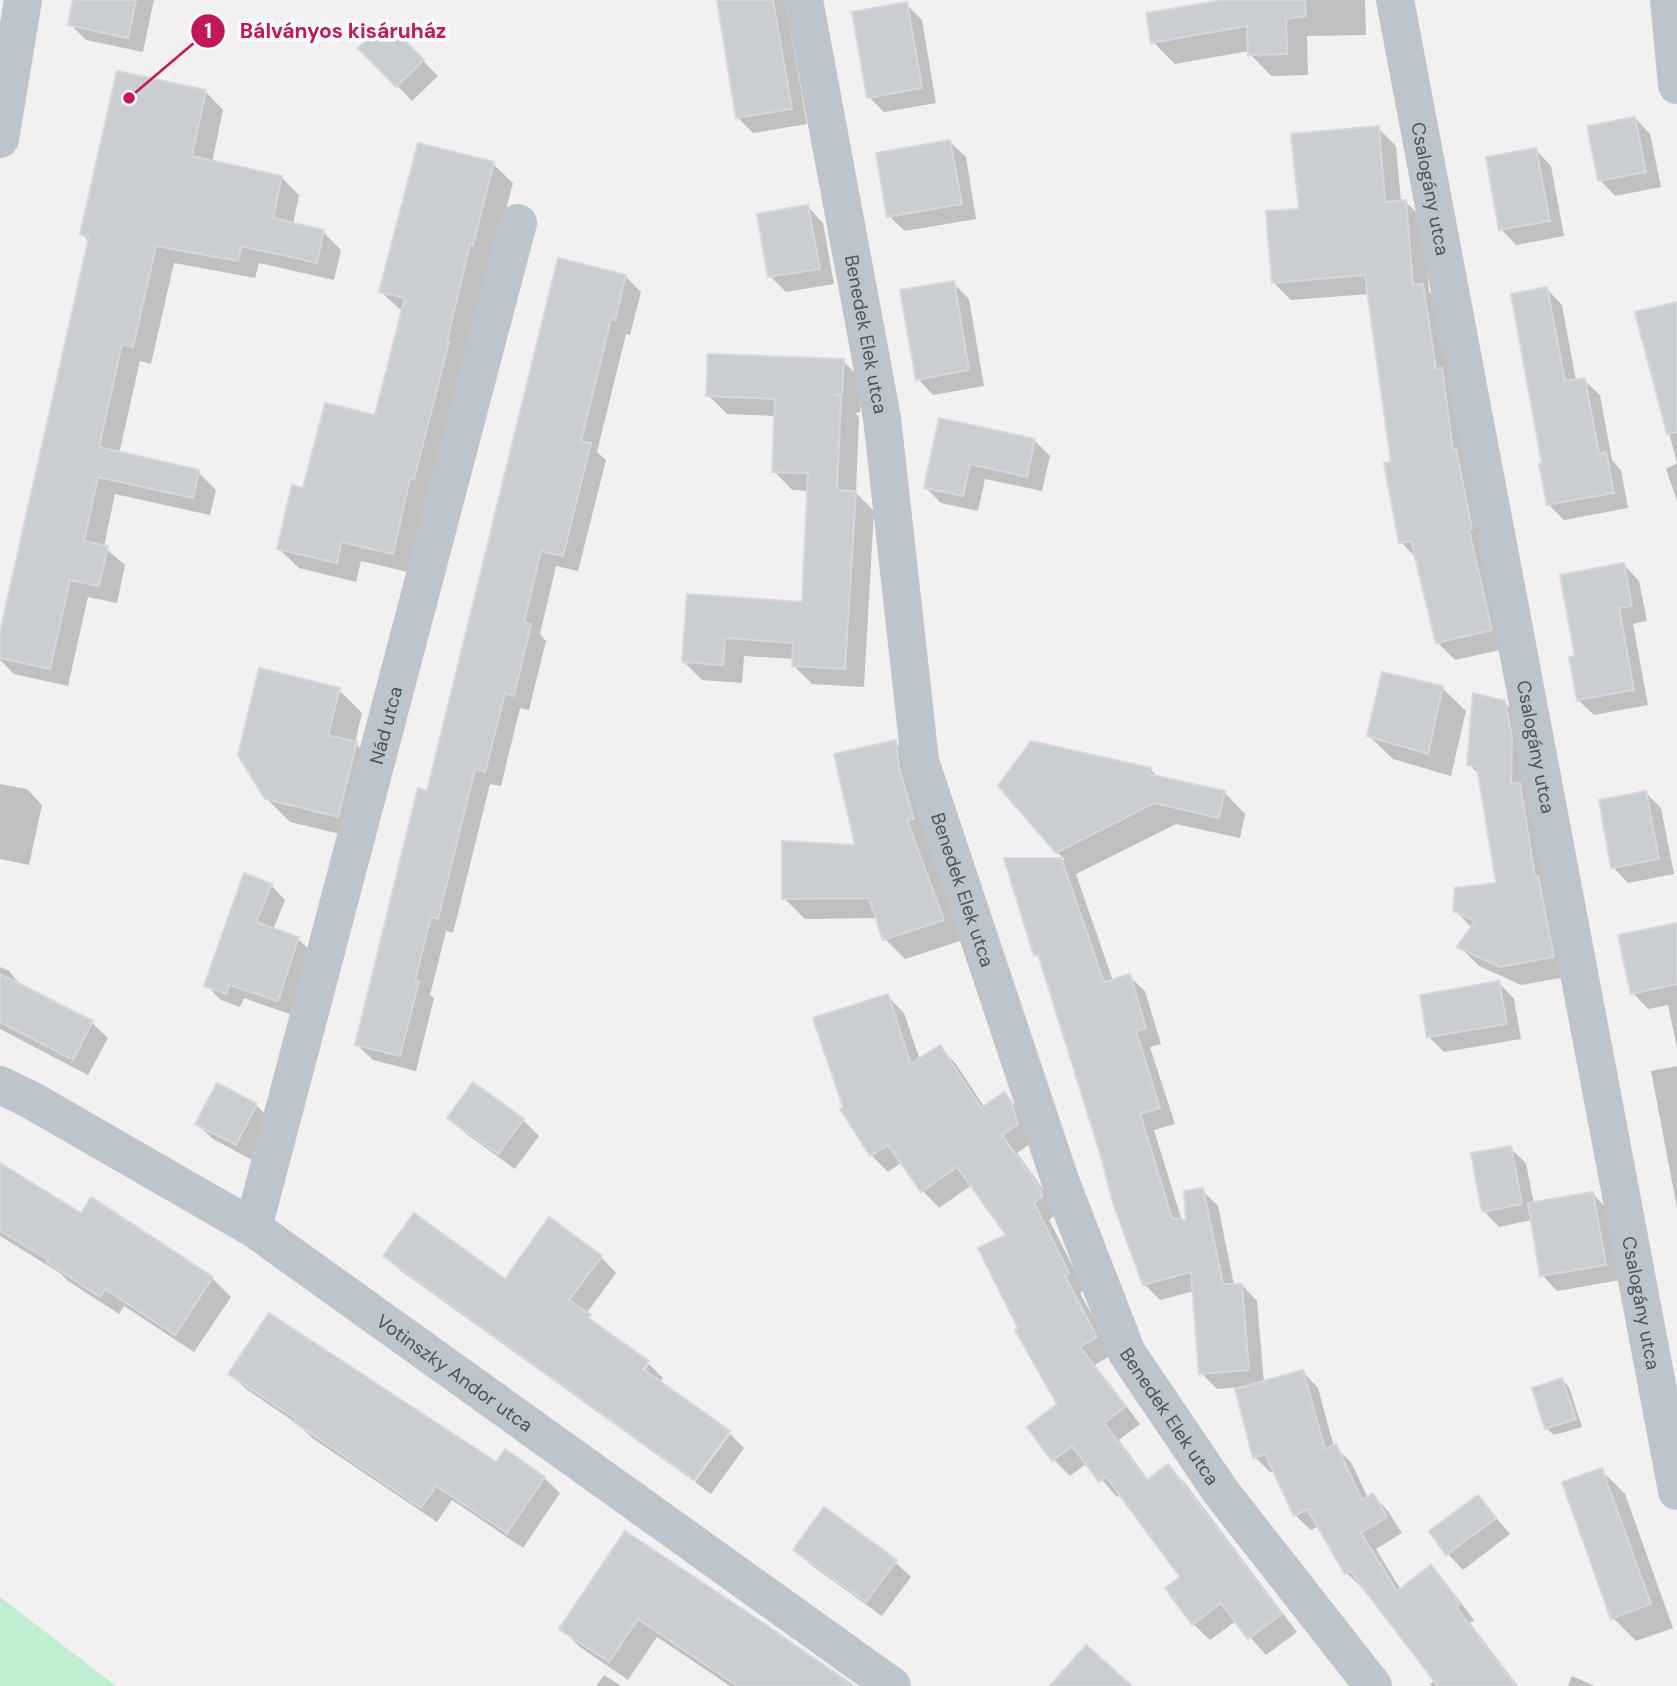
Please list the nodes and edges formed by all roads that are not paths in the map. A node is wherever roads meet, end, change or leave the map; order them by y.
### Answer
1 (23, 0) edge
2 (804, 0) edge
3 (1395, 0) edge
4 (1669, 0) edge
5 (1677, 85) edge
6 (0, 139) edge
7 (518, 223) dead end
8 (0, 1085) edge
9 (253, 1228) junction
10 (1677, 1491) edge
11 (892, 1686) edge
12 (1373, 1686) edge

1 - 6 street
2 - 12 street, Benedek Elek utca
3 - 10 street, Csalogány utca
4 - 5 street
7 - 9 street, Nád utca
8 - 9 street, Votinszky Andor utca
9 - 11 street, Votinszky Andor utca

